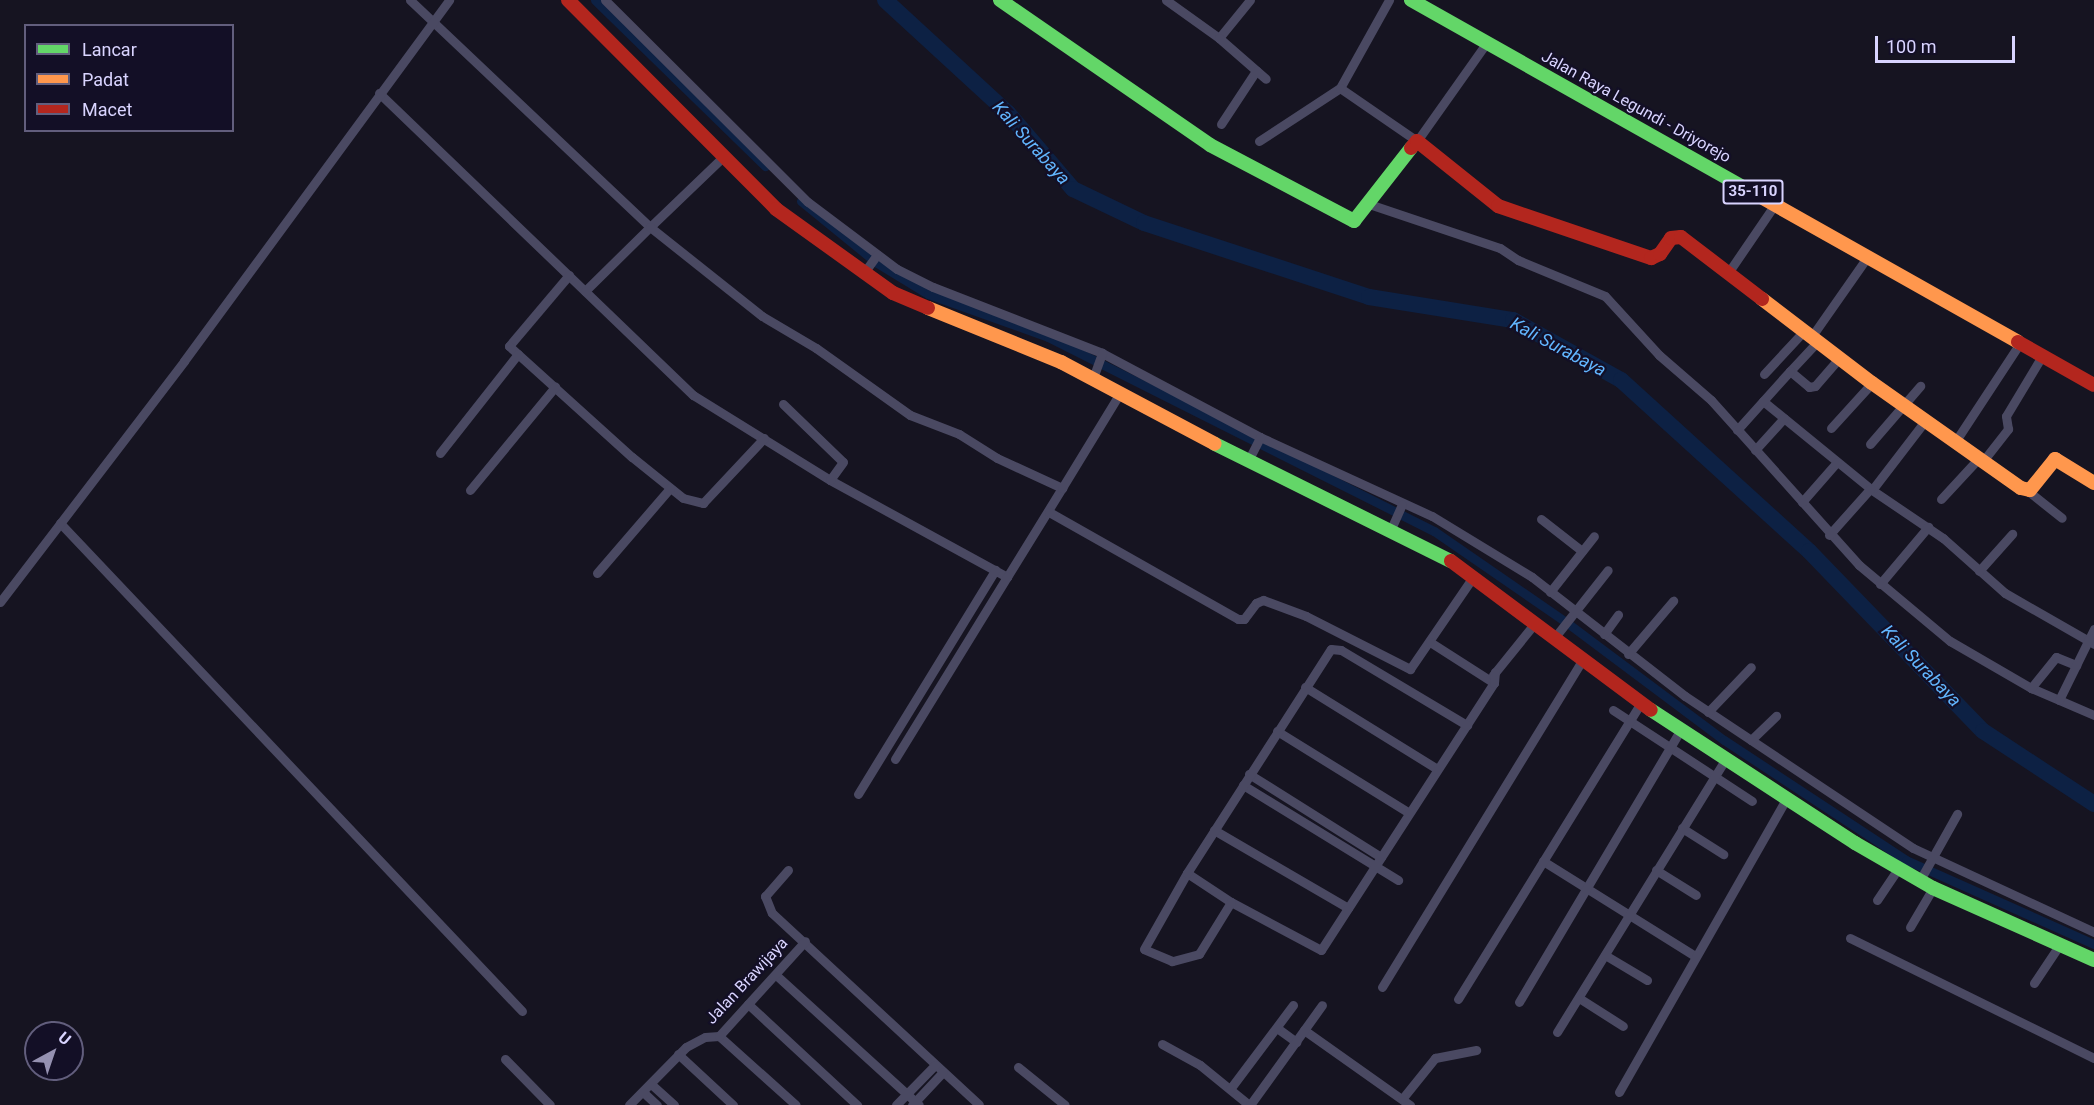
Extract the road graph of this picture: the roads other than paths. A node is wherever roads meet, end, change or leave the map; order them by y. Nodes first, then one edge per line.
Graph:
1 (411, 0) edge
2 (450, 0) edge
3 (568, 0) edge
4 (604, 0) edge
5 (1000, 0) edge
6 (1166, 0) edge
7 (1250, 0) edge
8 (1389, 0) edge
9 (1411, 0) edge
10 (431, 22) junction
11 (1219, 38) junction
12 (1487, 42) junction
13 (1256, 70) junction
14 (1266, 79) dead end
15 (1340, 88) junction
16 (379, 93) junction
17 (1221, 124) dead end
18 (1259, 141) dead end
19 (1417, 141) junction
20 (722, 158) junction
21 (1369, 204) junction
22 (1775, 204) junction
23 (650, 227) junction
24 (853, 240) junction
25 (876, 256) junction
26 (1868, 256) junction
27 (840, 257) junction
28 (865, 271) junction
29 (1728, 273) junction
30 (566, 278) junction
31 (585, 291) junction
32 (1811, 336) junction
33 (2020, 343) junction
34 (518, 354) junction
35 (1102, 355) junction
36 (2042, 356) junction
37 (1840, 357) junction
38 (1790, 371) junction
39 (1095, 374) junction
40 (1764, 374) dead end
41 (1872, 382) junction
42 (1920, 386) dead end
43 (2094, 386) edge
44 (555, 387) junction
45 (1120, 393) junction
46 (1763, 401) junction
47 (783, 404) dead end
48 (1905, 406) junction
49 (1784, 418) junction
50 (1925, 421) junction
51 (1831, 428) dead end
52 (1737, 430) junction
53 (1259, 438) junction
54 (762, 440) junction
55 (1955, 441) junction
56 (1870, 444) dead end
57 (1755, 450) junction
58 (440, 453) dead end
59 (1249, 458) junction
60 (1981, 460) junction
61 (1837, 462) junction
62 (831, 480) junction
63 (2094, 483) edge
64 (670, 488) junction
65 (1062, 488) junction
66 (470, 490) dead end
67 (1871, 490) junction
68 (2028, 491) junction
69 (1941, 499) dead end
70 (1802, 502) junction
71 (1401, 505) junction
72 (1049, 512) junction
73 (2062, 518) dead end
74 (1541, 519) dead end
75 (60, 523) junction
76 (1392, 525) junction
77 (1929, 527) junction
78 (2012, 534) dead end
79 (1594, 536) dead end
80 (1829, 536) junction
81 (1582, 551) junction
82 (995, 570) junction
83 (1608, 570) dead end
84 (1979, 571) junction
85 (597, 573) dead end
86 (1007, 577) junction
87 (1473, 577) junction
88 (1880, 584) junction
89 (1550, 592) junction
90 (1673, 601) dead end
91 (0, 602) edge
92 (1575, 613) junction
93 (1618, 615) dead end
94 (1535, 623) junction
95 (2094, 629) edge
96 (1604, 634) junction
97 (1559, 638) junction
98 (1430, 642) junction
99 (2091, 642) edge
100 (1628, 654) junction
101 (1583, 659) junction
102 (2076, 665) junction
103 (1751, 667) dead end
104 (1492, 678) junction
105 (1305, 687) junction
106 (2031, 688) junction
107 (2059, 700) junction
108 (1641, 703) junction
109 (1613, 710) dead end
110 (1708, 712) junction
111 (2094, 714) edge
112 (1776, 716) dead end
113 (1630, 721) junction
114 (1464, 725) junction
115 (1277, 731) junction
116 (1680, 731) junction
117 (1751, 740) junction
118 (1670, 747) junction
119 (895, 759) dead end
120 (1725, 760) junction
121 (1437, 769) junction
122 (1250, 774) junction
123 (1715, 776) junction
124 (1243, 784) junction
125 (858, 794) dead end
126 (1787, 798) junction
127 (1752, 801) dead end
128 (1409, 813) junction
129 (1957, 814) dead end
130 (1682, 828) junction
131 (1214, 830) junction
132 (1723, 854) dead end
133 (1381, 857) junction
134 (1932, 859) junction
135 (1544, 861) junction
136 (1376, 866) junction
137 (1898, 869) junction
138 (788, 870) dead end
139 (1656, 870) junction
140 (1187, 873) junction
141 (1921, 878) junction
142 (1398, 880) dead end
143 (1587, 888) junction
144 (1933, 888) junction
145 (1696, 895) dead end
146 (1877, 900) dead end
147 (1230, 902) junction
148 (1348, 908) junction
149 (1630, 913) junction
150 (1910, 927) dead end
151 (2094, 932) edge
152 (1850, 938) dead end
153 (805, 941) junction
154 (2060, 944) junction
155 (1605, 955) junction
156 (1695, 956) junction
157 (2094, 960) edge
158 (776, 975) junction
159 (1647, 980) dead end
160 (2034, 983) dead end
161 (1382, 987) dead end
162 (1458, 999) dead end
163 (1579, 999) junction
164 (1519, 1002) dead end
165 (748, 1004) junction
166 (1293, 1005) dead end
167 (1322, 1005) dead end
168 (522, 1011) dead end
169 (1623, 1026) dead end
170 (1277, 1028) junction
171 (1304, 1030) junction
172 (1557, 1032) dead end
173 (719, 1036) junction
174 (1296, 1042) junction
175 (1162, 1044) dead end
176 (1476, 1050) dead end
177 (678, 1054) junction
178 (2094, 1058) edge
179 (505, 1059) dead end
180 (935, 1065) junction
181 (1018, 1067) dead end
182 (943, 1072) junction
183 (651, 1084) junction
184 (1230, 1089) junction
185 (643, 1092) junction
186 (1619, 1092) dead end
187 (907, 1094) junction
188 (1406, 1102) edge
189 (915, 1104) edge
190 (1244, 1104) edge
191 (549, 1105) edge
192 (629, 1105) edge
193 (657, 1105) edge
194 (674, 1105) edge
195 (733, 1105) edge
196 (795, 1105) edge
197 (857, 1105) edge
198 (896, 1105) edge
199 (979, 1105) edge
200 (1065, 1105) edge

1 - 10 street
2 - 10 street
3 - 20 street
4 - 24 street
5 - 21 street
6 - 11 street
7 - 11 street
8 - 15 street
9 - 12 street, Jalan Raya Legundi - Driyorejo / 35-110
10 - 16 street
10 - 23 street
11 - 13 street
12 - 19 street
12 - 22 street, Jalan Raya Legundi - Driyorejo / 35-110
13 - 14 street
13 - 17 street
15 - 18 street
15 - 19 street
16 - 30 street
16 - 75 street
19 - 21 street
19 - 29 street
20 - 23 street
20 - 27 street
21 - 52 street
22 - 26 street, Jalan Raya Legundi - Driyorejo / 35-110
22 - 29 street
23 - 31 street
23 - 65 street
24 - 25 street
24 - 27 street
25 - 28 street
25 - 35 street
26 - 32 street
26 - 33 street, Jalan Raya Legundi - Driyorejo / 35-110
27 - 28 street
28 - 39 street
29 - 32 street
30 - 31 street
30 - 34 street
31 - 54 street
32 - 37 street
32 - 38 street
32 - 40 street
33 - 36 street, Jalan Raya Legundi - Driyorejo / 35-110
33 - 55 street
34 - 44 street
34 - 58 street
35 - 39 street
35 - 53 street
36 - 43 street, Jalan Raya Legundi - Driyorejo / 35-110
36 - 60 street
37 - 38 street
37 - 41 street
38 - 46 street
39 - 45 street
41 - 48 street
41 - 51 street
42 - 48 street
44 - 64 street
44 - 66 street
45 - 59 street
45 - 65 street
46 - 49 street
46 - 52 street
47 - 62 street
48 - 50 street
48 - 56 street
49 - 57 street
49 - 61 street
50 - 55 street
50 - 67 street
52 - 57 street
53 - 59 street
53 - 71 street
54 - 62 street
54 - 64 street
55 - 60 street
57 - 70 street
59 - 76 street
60 - 68 street
60 - 69 street
61 - 67 street
61 - 70 street
62 - 82 street
63 - 68 street
64 - 85 street
65 - 72 street
67 - 77 street
67 - 80 street
68 - 73 street
70 - 80 street
71 - 76 street
71 - 89 street
72 - 86 street
72 - 98 street
74 - 81 street
75 - 91 street
75 - 168 street
76 - 87 street
77 - 84 street
77 - 88 street
78 - 84 street
79 - 81 street
80 - 88 street
81 - 89 street
82 - 86 street
82 - 125 street
83 - 92 street
84 - 99 street
86 - 119 street
87 - 94 street
87 - 98 street
88 - 106 street
89 - 92 street
90 - 100 street
92 - 96 street
92 - 97 street
93 - 96 street
94 - 97 street
94 - 104 street
95 - 99 street
96 - 100 street
97 - 101 street
98 - 104 street
99 - 102 street
100 - 110 street
101 - 108 street
101 - 161 street
102 - 106 street
102 - 107 street
103 - 110 street
104 - 114 street
105 - 114 street
105 - 115 street
105 - 121 street
106 - 107 street
107 - 111 street
108 - 113 street
108 - 116 street
109 - 113 street
110 - 117 street
112 - 117 street
113 - 118 street
113 - 135 street
114 - 121 street
115 - 122 street
115 - 128 street
116 - 118 street
116 - 120 street
117 - 134 street
118 - 123 street
118 - 143 street
120 - 123 street
120 - 126 street
121 - 128 street
122 - 124 street
122 - 133 street
123 - 127 street
123 - 130 street
124 - 131 street
124 - 136 street
126 - 137 street
126 - 156 street
128 - 133 street
129 - 134 street
130 - 132 street
130 - 139 street
131 - 140 street
131 - 148 street
133 - 136 street
134 - 141 street
134 - 151 street
135 - 143 street
135 - 162 street
136 - 142 street
136 - 148 street
137 - 141 street
137 - 146 street
138 - 153 street
139 - 145 street
139 - 149 street
140 - 147 street
140 - 147 street
141 - 144 street
143 - 149 street
143 - 164 street
144 - 150 street
144 - 154 street
147 - 148 street
149 - 155 street
149 - 156 street
152 - 178 street
153 - 158 street, Jalan Brawijaya
153 - 180 street
154 - 157 street
154 - 160 street
155 - 159 street
155 - 163 street
156 - 186 street
158 - 165 street, Jalan Brawijaya
158 - 187 street
163 - 169 street
163 - 172 street
165 - 173 street, Jalan Brawijaya
165 - 197 street
166 - 170 street
167 - 171 street
170 - 174 street
170 - 184 street
171 - 174 street
171 - 188 street
173 - 177 street, Jalan Brawijaya
173 - 196 street
174 - 190 street
175 - 184 street
176 - 188 street
177 - 183 street, Jalan Brawijaya
177 - 195 street
179 - 191 street
180 - 182 street
180 - 187 street
181 - 200 street
182 - 189 street
182 - 199 street
183 - 185 street, Jalan Brawijaya
183 - 194 street
184 - 190 street
185 - 192 street, Jalan Brawijaya
185 - 193 street
187 - 189 street
187 - 198 street

